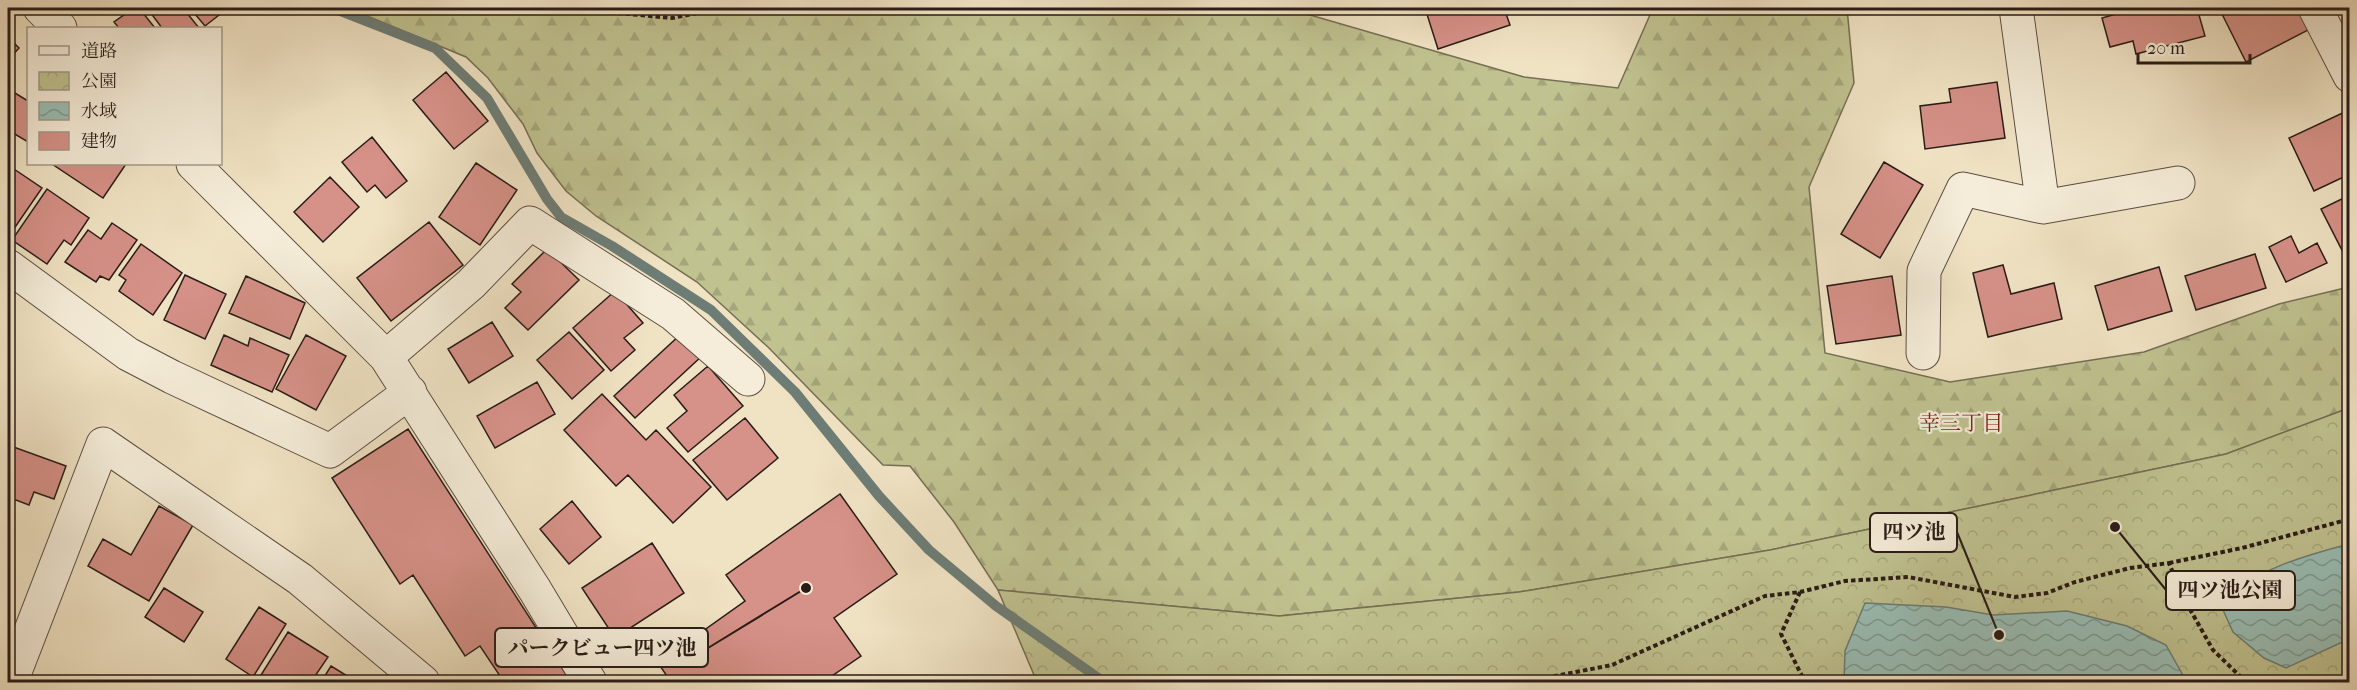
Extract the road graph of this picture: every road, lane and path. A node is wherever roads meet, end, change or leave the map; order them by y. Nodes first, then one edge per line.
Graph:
1 (40, 8) edge
2 (581, 8) edge
3 (723, 8) edge
4 (2016, 8) edge
5 (2315, 8) edge
6 (59, 27) edge
7 (2349, 76) edge
8 (195, 165) edge
9 (2178, 183) dead end
10 (2043, 207) junction
11 (8, 266) edge
12 (1923, 353) dead end
13 (386, 357) junction
14 (748, 379) dead end
15 (410, 392) junction
16 (2349, 519) edge
17 (2169, 563) junction
18 (1800, 592) junction
19 (12, 682) edge
20 (423, 682) edge
21 (590, 682) edge
22 (1524, 682) edge
23 (1805, 682) edge
24 (2246, 682) edge

1 - 6 street
2 - 3 path
4 - 10 street
5 - 7 street
8 - 13 street
9 - 10 street
10 - 12 street
11 - 15 street
13 - 14 street
13 - 15 street
15 - 21 street
16 - 17 path
17 - 18 path
17 - 24 path
18 - 22 path
18 - 23 path
19 - 20 street

